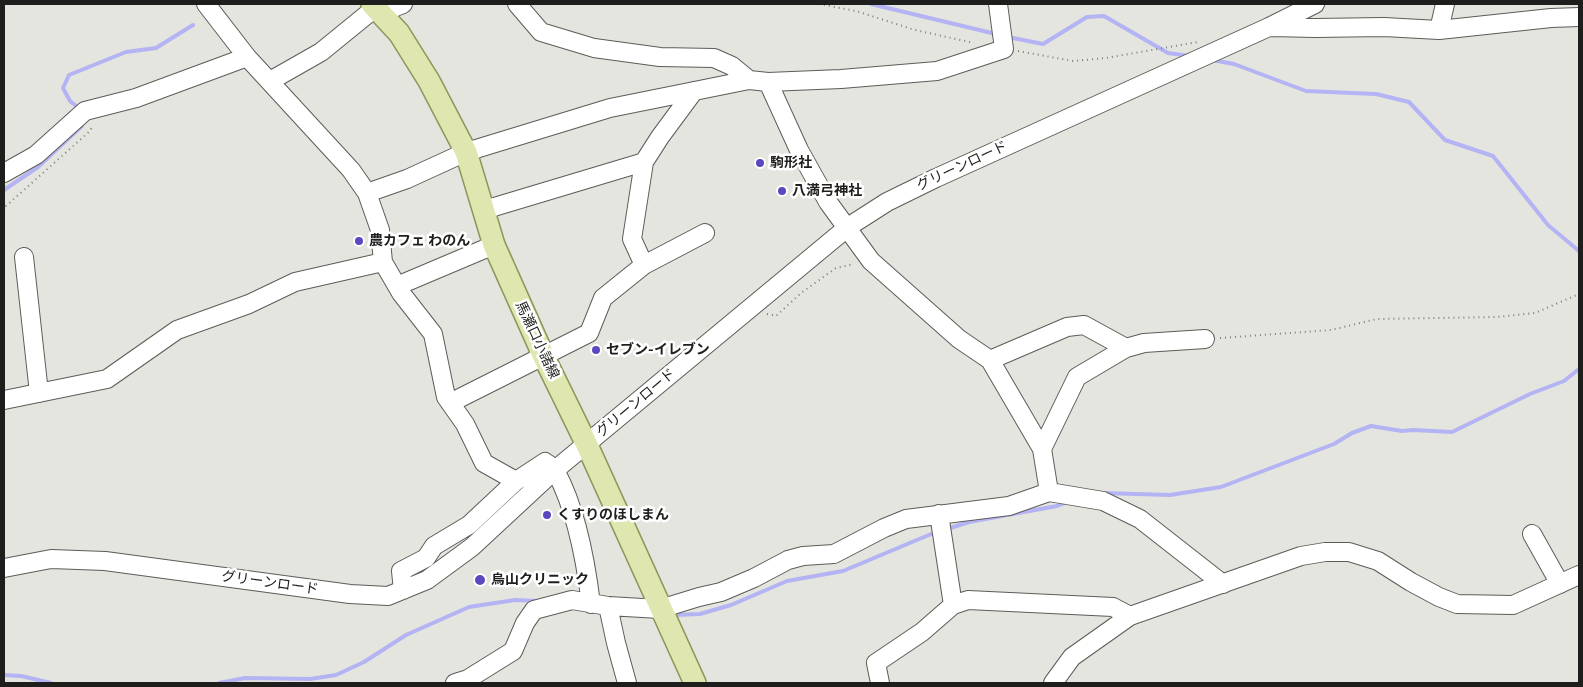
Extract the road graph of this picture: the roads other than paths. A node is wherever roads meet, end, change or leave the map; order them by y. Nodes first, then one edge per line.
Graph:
1 (206, 4) edge
2 (403, 4) edge
3 (517, 4) edge
4 (998, 4) edge
5 (1315, 4) edge
6 (1446, 4) edge
7 (376, 8) edge
8 (1547, 11) edge
9 (1579, 17) edge
10 (1269, 27) junction
11 (1439, 30) junction
12 (247, 57) junction
13 (749, 80) junction
14 (270, 81) junction
15 (768, 82) junction
16 (694, 91) junction
17 (466, 152) junction
18 (644, 162) junction
19 (4, 173) edge
20 (367, 193) junction
21 (484, 210) junction
22 (848, 226) junction
23 (705, 233) dead end
24 (494, 245) junction
25 (24, 257) dead end
26 (383, 262) junction
27 (644, 266) junction
28 (397, 286) junction
29 (1205, 339) road end
30 (1126, 348) junction
31 (544, 357) junction
32 (990, 360) junction
33 (39, 393) junction
34 (4, 400) edge
35 (450, 403) junction
36 (587, 445) junction
37 (1042, 448) junction
38 (556, 470) junction
39 (516, 481) junction
40 (1050, 492) junction
41 (939, 514) junction
42 (1532, 534) dead end
43 (4, 568) edge
44 (1579, 575) edge
45 (1223, 584) junction
46 (1560, 584) junction
47 (403, 590) junction
48 (599, 605) junction
49 (953, 605) junction
50 (660, 609) junction
51 (1130, 616) junction
52 (456, 683) edge
53 (627, 683) edge
54 (695, 683) edge
55 (880, 683) edge
56 (1053, 683) edge

1 - 12 street
2 - 7 street
3 - 13 street
4 - 15 street
5 - 10 street, グリーンロード
6 - 11 street
7 - 14 street
7 - 17 main road, 馬瀬口小諸線
8 - 9 street
8 - 11 street
10 - 11 street
10 - 22 street, グリーンロード
12 - 14 street
12 - 19 street
13 - 15 street
13 - 16 street
14 - 20 street
15 - 22 street
16 - 17 street
16 - 18 street
17 - 20 street
17 - 21 main road, 馬瀬口小諸線
18 - 21 street
18 - 27 street
20 - 26 street
21 - 24 main road, 馬瀬口小諸線
22 - 32 street
22 - 36 street, グリーンロード
23 - 27 street
24 - 28 street
24 - 31 main road, 馬瀬口小諸線
25 - 33 street
26 - 28 street
26 - 33 street
27 - 31 street
28 - 35 street
29 - 30 street
30 - 32 street
30 - 37 street
31 - 35 street
31 - 36 main road, 馬瀬口小諸線
32 - 37 street
33 - 34 street
35 - 39 street
36 - 38 street, グリーンロード
36 - 50 main road, 馬瀬口小諸線
37 - 40 street
38 - 39 street
38 - 47 street, グリーンロード
38 - 48 street
39 - 47 street
40 - 41 street
40 - 45 street
41 - 49 street
41 - 50 street
42 - 46 street
43 - 47 street, グリーンロード
44 - 46 street
45 - 46 street
45 - 51 street
48 - 50 street
48 - 52 street
48 - 53 street
49 - 51 street
49 - 55 street
50 - 54 main road, 馬瀬口小諸線
51 - 56 street

